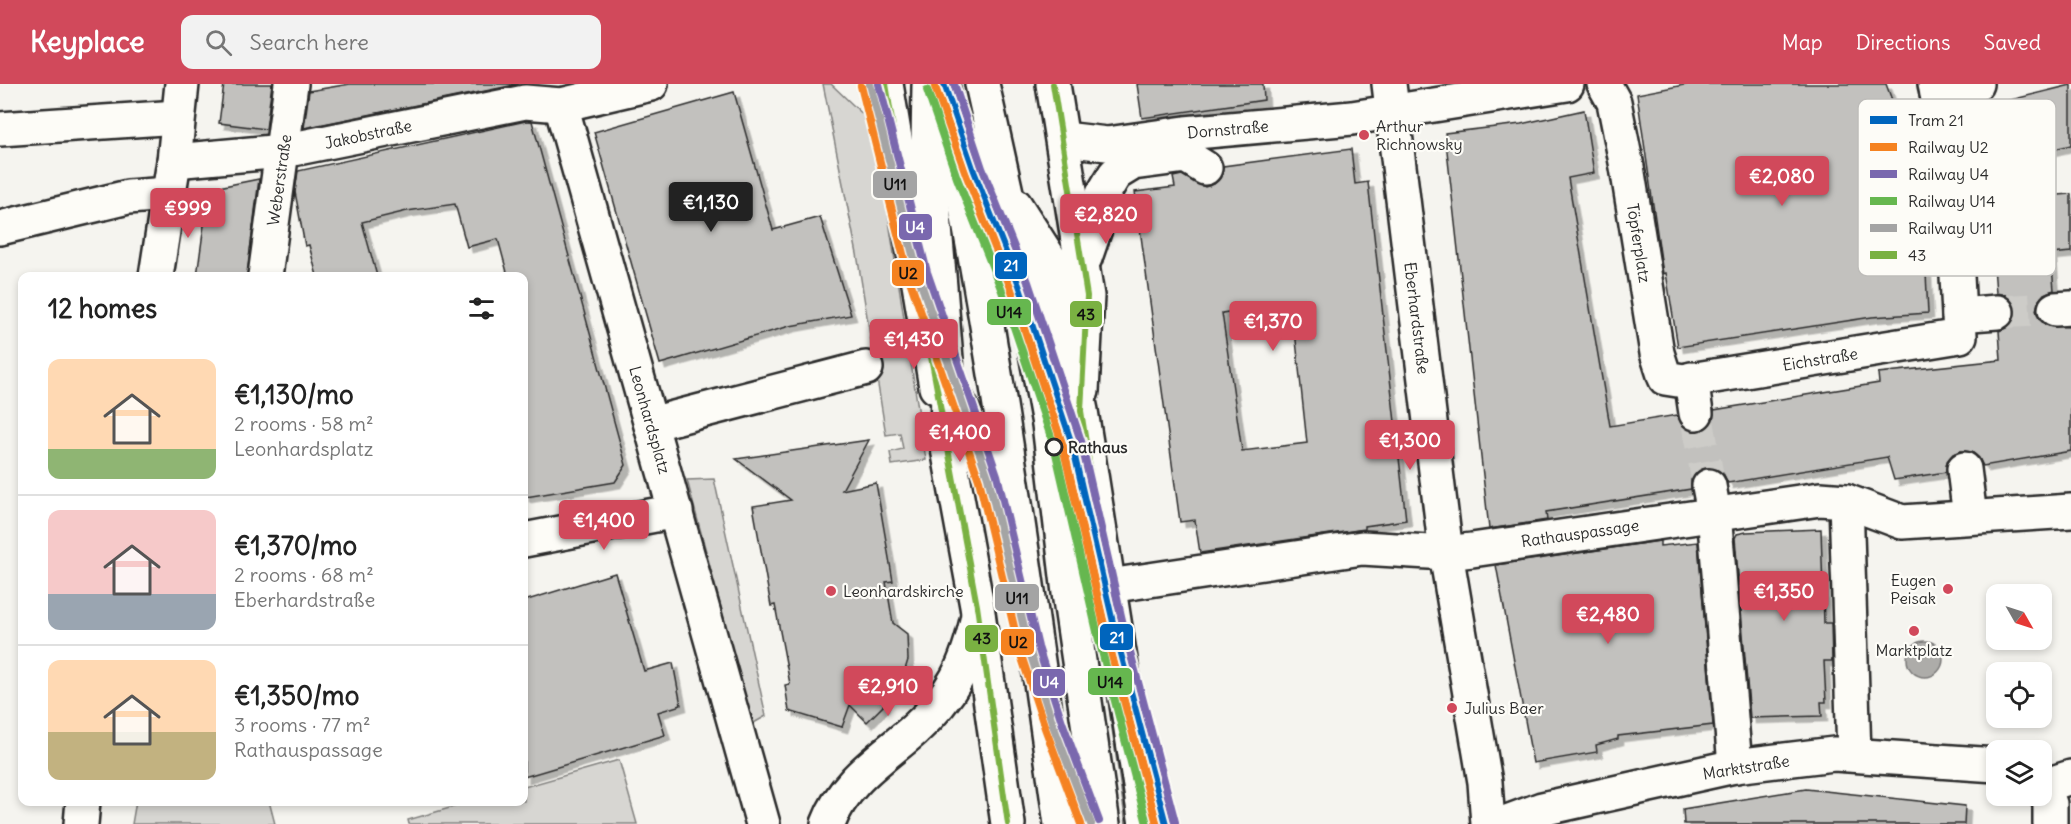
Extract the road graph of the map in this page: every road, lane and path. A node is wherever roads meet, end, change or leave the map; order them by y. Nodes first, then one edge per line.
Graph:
1 (182, 84) edge
2 (291, 84) edge
3 (651, 84) edge
4 (929, 84) edge
5 (942, 84) edge
6 (982, 84) edge
7 (1053, 84) edge
8 (1567, 84) edge
9 (1604, 84) edge
10 (1976, 84) edge
11 (881, 86) edge
12 (1936, 89) edge
13 (550, 95) edge
14 (1390, 98) edge
15 (178, 117) junction
16 (0, 129) edge
17 (1185, 133) junction
18 (1064, 139) junction
19 (283, 151) junction
20 (174, 160) junction
21 (1005, 190) junction
22 (168, 194) junction
23 (0, 228) edge
24 (1083, 262) junction
25 (157, 272) edge
26 (266, 272) edge
27 (1957, 276) edge
28 (1998, 312) tunnel mouth
29 (1959, 315) junction
30 (927, 335) junction
31 (866, 368) dead end
32 (1691, 379) junction
33 (948, 383) junction
34 (1081, 411) junction
35 (1696, 413) tunnel mouth
36 (651, 424) junction
37 (947, 443) junction
38 (1965, 469) dead end
39 (1711, 500) junction
40 (1833, 500) junction
41 (676, 511) junction
42 (2071, 511) edge
43 (1970, 517) junction
44 (1017, 519) junction
45 (528, 539) edge
46 (1446, 552) junction
47 (1109, 586) junction
48 (978, 614) junction
49 (1854, 755) junction
50 (1986, 764) edge
51 (1735, 766) junction
52 (1141, 791) junction
53 (83, 806) edge
54 (2050, 806) edge
55 (81, 824) edge
56 (763, 824) edge
57 (828, 824) edge
58 (1008, 824) edge
59 (1061, 824) edge
60 (1103, 824) edge
61 (1146, 824) edge
62 (1156, 824) edge
63 (1488, 824) edge
64 (1502, 824) edge
65 (2050, 824) edge

1 - 15 street
2 - 19 street, Weberstraße
3 - 13 street
4 - 33 street
5 - 44 street
6 - 21 street
7 - 18 street
8 - 14 street, Dornstraße
9 - 32 street, Töpferplatz
10 - 12 street
11 - 30 street
13 - 19 street, Jakobstraße
13 - 36 street, Leonhardsplatz
14 - 17 street, Dornstraße
14 - 46 street, Eberhardstraße
15 - 16 street
15 - 20 street
17 - 18 street, Dornstraße
17 - 24 street
18 - 24 street
19 - 20 street, Jakobstraße
19 - 26 street, Weberstraße
20 - 22 street
21 - 34 street
21 - 60 street
22 - 23 street
22 - 25 street
24 - 34 street
27 - 29 street, Eichstraße
28 - 29 street
29 - 32 street, Eichstraße
30 - 33 street
30 - 37 street
31 - 36 street
32 - 35 street
33 - 37 street
33 - 44 street
34 - 47 street
36 - 41 street, Leonhardsplatz
37 - 48 street
38 - 43 street
39 - 40 street, Rathauspassage
39 - 46 street, Rathauspassage
39 - 51 street
40 - 43 street
40 - 49 street
41 - 45 street
41 - 56 street, Leonhardsplatz
42 - 43 street
44 - 59 street
46 - 47 street
46 - 63 street, Eberhardstraße
47 - 52 street
48 - 57 street
48 - 58 street
49 - 50 street, Marktstraße
49 - 51 street, Marktstraße
51 - 64 street, Marktstraße
52 - 61 street
52 - 62 street
53 - 55 street
54 - 65 street

